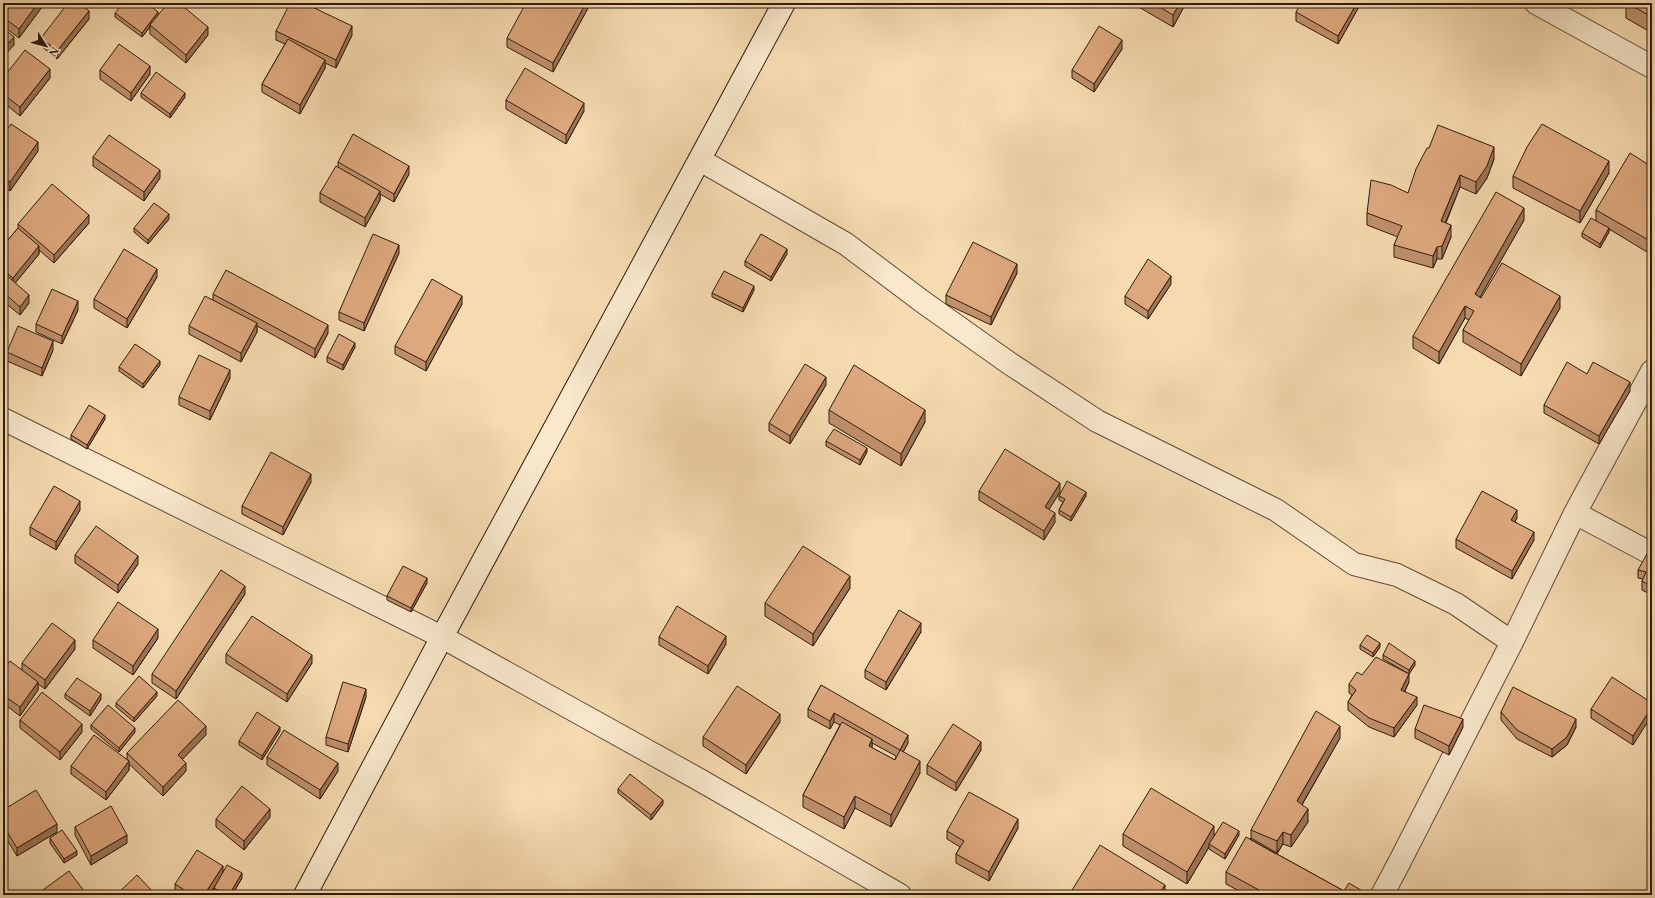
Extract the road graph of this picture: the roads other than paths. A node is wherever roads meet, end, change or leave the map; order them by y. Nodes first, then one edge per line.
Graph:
1 (784, 3) edge
2 (1536, 3) edge
3 (1652, 67) edge
4 (700, 160) junction
5 (1652, 371) edge
6 (3, 419) edge
7 (1575, 513) junction
8 (1652, 554) edge
9 (442, 637) junction
10 (1512, 642) junction
11 (306, 895) edge
12 (900, 895) edge
13 (1382, 895) edge

1 - 4 street
2 - 3 street
4 - 9 street
4 - 10 street
5 - 7 street
6 - 9 street
7 - 8 street
7 - 10 street
9 - 11 street
9 - 12 street
10 - 13 street

